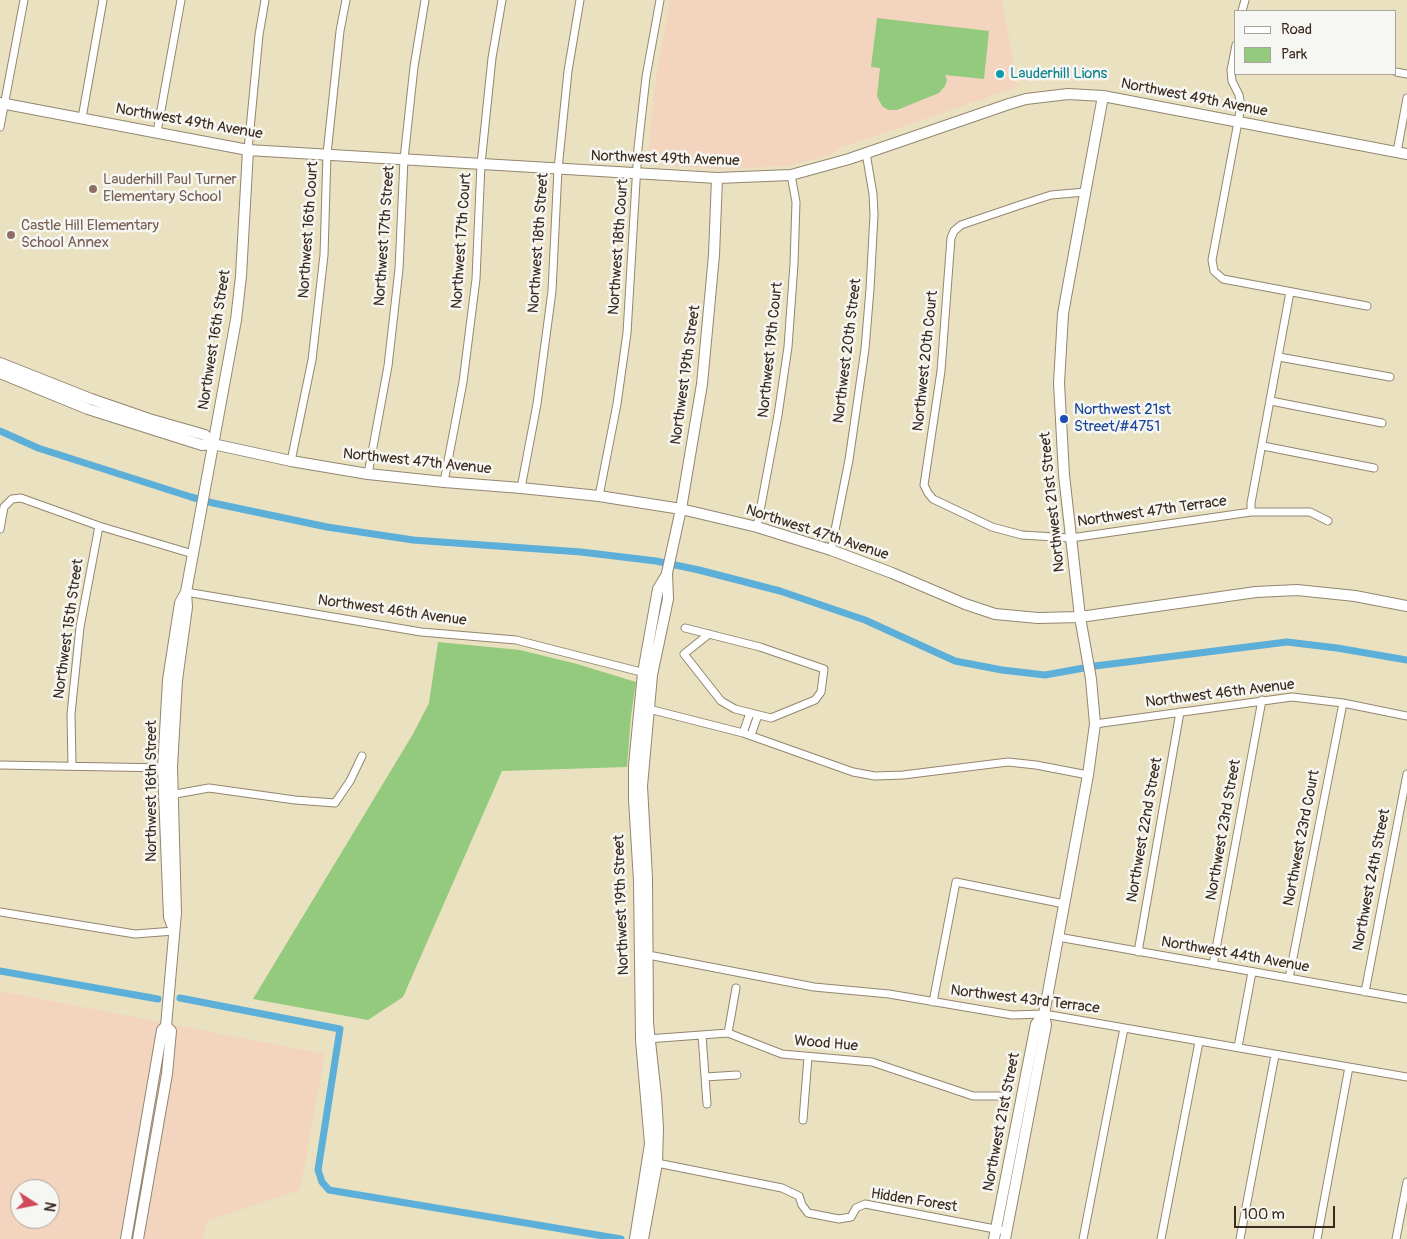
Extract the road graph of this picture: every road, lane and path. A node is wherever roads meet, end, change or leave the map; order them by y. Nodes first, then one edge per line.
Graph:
1 (24, 0) edge
2 (103, 0) edge
3 (181, 0) edge
4 (264, 0) edge
5 (346, 0) edge
6 (424, 0) edge
7 (502, 0) edge
8 (580, 0) edge
9 (660, 0) edge
10 (1234, 55) edge
11 (1104, 96) junction
12 (1407, 98) edge
13 (2, 103) edge
14 (82, 118) junction
15 (1237, 122) junction
16 (0, 127) edge
17 (157, 132) junction
18 (248, 150) junction
19 (866, 153) junction
20 (1402, 153) edge
21 (327, 154) junction
22 (404, 159) junction
23 (481, 164) junction
24 (558, 169) junction
25 (637, 173) junction
26 (791, 175) junction
27 (717, 178) junction
28 (1085, 192) junction
29 (1290, 292) junction
30 (1368, 306) dead end
31 (1278, 357) junction
32 (1, 368) edge
33 (1390, 378) dead end
34 (1270, 401) junction
35 (1382, 422) dead end
36 (213, 444) junction
37 (1263, 446) junction
38 (291, 461) junction
39 (1374, 468) dead end
40 (368, 474) junction
41 (444, 482) junction
42 (521, 488) junction
43 (928, 493) joint
44 (599, 496) junction
45 (681, 509) junction
46 (1251, 512) junction
47 (1328, 521) dead end
48 (99, 526) junction
49 (758, 527) junction
50 (0, 529) edge
51 (1071, 538) junction
52 (831, 550) junction
53 (193, 554) junction
54 (186, 592) junction
55 (1407, 606) edge
56 (1080, 617) junction
57 (685, 628) dead end
58 (709, 634) junction
59 (648, 674) junction
60 (1262, 700) junction
61 (1343, 703) junction
62 (644, 708) junction
63 (1180, 712) junction
64 (754, 714) junction
65 (1407, 716) edge
66 (1095, 724) junction
67 (743, 733) junction
68 (751, 735) junction
69 (362, 756) dead end
70 (0, 765) edge
71 (72, 766) junction
72 (167, 768) junction
73 (1407, 774) edge
74 (1088, 775) junction
75 (168, 795) junction
76 (1064, 904) junction
77 (0, 912) edge
78 (174, 931) junction
79 (1058, 937) junction
80 (1138, 952) junction
81 (643, 954) junction
82 (1213, 965) junction
83 (1252, 972) junction
84 (1289, 978) junction
85 (736, 988) dead end
86 (1365, 992) junction
87 (1407, 999) edge
88 (933, 1002) junction
89 (1044, 1014) junction
90 (166, 1026) junction
91 (1124, 1028) junction
92 (728, 1033) junction
93 (702, 1035) junction
94 (645, 1040) junction
95 (1199, 1042) junction
96 (1238, 1047) junction
97 (1275, 1055) junction
98 (808, 1057) junction
99 (1349, 1067) junction
100 (737, 1075) dead end
101 (705, 1077) junction
102 (1407, 1078) edge
103 (1006, 1096) dead end
104 (707, 1104) dead end
105 (803, 1120) dead end
106 (656, 1163) junction
107 (1407, 1182) edge
108 (130, 1218) junction
109 (141, 1220) junction
110 (641, 1227) junction
111 (1000, 1235) edge
112 (126, 1239) edge
113 (138, 1239) edge
114 (635, 1239) edge
115 (643, 1239) edge
116 (1083, 1239) edge
117 (1161, 1239) edge
118 (1240, 1239) edge
119 (1317, 1239) edge
120 (1396, 1239) edge

1 - 13 street
2 - 14 street
3 - 17 street
4 - 18 street, Northwest 16th Street
5 - 21 street, Northwest 16th Court
6 - 22 street, Northwest 17th Street
7 - 23 street, Northwest 17th Court
8 - 24 street, Northwest 18th Street
9 - 25 street, Northwest 18th Court
10 - 15 street
11 - 15 street, Northwest 49th Avenue
11 - 19 street, Northwest 49th Avenue
11 - 28 street, Northwest 21st Street
12 - 20 street
13 - 14 street, Northwest 49th Avenue
13 - 16 street
14 - 17 street, Northwest 49th Avenue
15 - 20 street, Northwest 49th Avenue
15 - 29 street
17 - 18 street, Northwest 49th Avenue
18 - 21 street, Northwest 49th Avenue
18 - 36 street, Northwest 16th Street
19 - 26 street, Northwest 49th Avenue
19 - 52 street, Northwest 20th Street
21 - 22 street, Northwest 49th Avenue
21 - 38 street, Northwest 16th Court
22 - 23 street, Northwest 49th Avenue
22 - 40 street, Northwest 17th Street
23 - 24 street, Northwest 49th Avenue
23 - 41 street, Northwest 17th Court
24 - 25 street, Northwest 49th Avenue
24 - 42 street, Northwest 18th Street
25 - 27 street, Northwest 49th Avenue
25 - 44 street, Northwest 18th Court
26 - 27 street, Northwest 49th Avenue
26 - 49 street, Northwest 19th Court
27 - 45 street, Northwest 19th Street
28 - 43 street, Northwest 20th Court
28 - 51 street, Northwest 21st Street
29 - 30 street
29 - 31 street
31 - 33 street
31 - 34 street
32 - 36 street, Northwest 47th Avenue
34 - 35 street
34 - 37 street
36 - 38 street, Northwest 47th Avenue
36 - 53 street, Northwest 16th Street
37 - 39 street
37 - 46 street
38 - 40 street, Northwest 47th Avenue
40 - 41 street, Northwest 47th Avenue
41 - 42 street, Northwest 47th Avenue
42 - 44 street, Northwest 47th Avenue
43 - 51 street, Northwest 47th Terrace
44 - 45 street, Northwest 47th Avenue
45 - 49 street, Northwest 47th Avenue
45 - 59 street, Northwest 19th Street
46 - 47 street, Northwest 47th Terrace
46 - 51 street, Northwest 47th Terrace
48 - 50 street
48 - 53 street
48 - 71 street, Northwest 15th Street
49 - 52 street, Northwest 47th Avenue
51 - 56 street, Northwest 21st Street
52 - 56 street, Northwest 47th Avenue
53 - 54 street, Northwest 16th Street
54 - 59 street, Northwest 46th Avenue
54 - 72 street, Northwest 16th Street
55 - 56 street, Northwest 47th Avenue
56 - 66 street, Northwest 21st Street
57 - 58 street
58 - 64 street
58 - 64 street
59 - 62 street, Northwest 19th Street
60 - 61 street, Northwest 46th Avenue
60 - 63 street, Northwest 46th Avenue
60 - 82 street, Northwest 23rd Street
61 - 65 street, Northwest 46th Avenue
61 - 84 street, Northwest 23rd Court
62 - 67 street
62 - 81 street, Northwest 19th Street
63 - 66 street, Northwest 46th Avenue
63 - 80 street, Northwest 22nd Street
64 - 67 street
64 - 68 street
66 - 74 street, Northwest 21st Street
67 - 68 street
68 - 74 street
69 - 75 street
70 - 71 street
71 - 72 street
72 - 75 street, Northwest 16th Street
73 - 86 street, Northwest 24th Street
74 - 76 street, Northwest 21st Street
75 - 78 street, Northwest 16th Street
76 - 79 street, Northwest 21st Street
76 - 88 street
77 - 78 street
78 - 90 street, Northwest 16th Street
79 - 80 street, Northwest 44th Avenue
79 - 89 street, Northwest 21st Street
80 - 82 street, Northwest 44th Avenue
81 - 88 street, Northwest 43rd Terrace
81 - 94 street, Northwest 19th Street
82 - 83 street, Northwest 44th Avenue
83 - 84 street, Northwest 44th Avenue
83 - 96 street
84 - 86 street, Northwest 44th Avenue
85 - 92 street
86 - 87 street, Northwest 44th Avenue
88 - 89 street, Northwest 43rd Terrace
89 - 91 street, Northwest 43rd Terrace
89 - 111 street, Northwest 21st Street
90 - 108 street, Northwest 16th Street
90 - 109 street, Northwest 16th Street
91 - 95 street, Northwest 43rd Terrace
91 - 116 street
92 - 93 street, Wood Hue
92 - 98 street, Wood Hue
93 - 94 street, Wood Hue
93 - 101 street
94 - 106 street, Northwest 19th Street
94 - 110 street, Northwest 19th Street
95 - 96 street, Northwest 43rd Terrace
95 - 117 street
96 - 97 street, Northwest 43rd Terrace
97 - 99 street, Northwest 43rd Terrace
97 - 118 street
98 - 103 street, Wood Hue
98 - 105 street
99 - 102 street, Northwest 43rd Terrace
99 - 119 street
100 - 101 street
101 - 104 street
106 - 110 street, Northwest 19th Street
106 - 111 street, Hidden Forest
107 - 120 street
108 - 109 street
108 - 112 street, Northwest 16th Street
109 - 113 street, Northwest 16th Street
110 - 114 street, Northwest 19th Street
110 - 115 street, Northwest 19th Street

